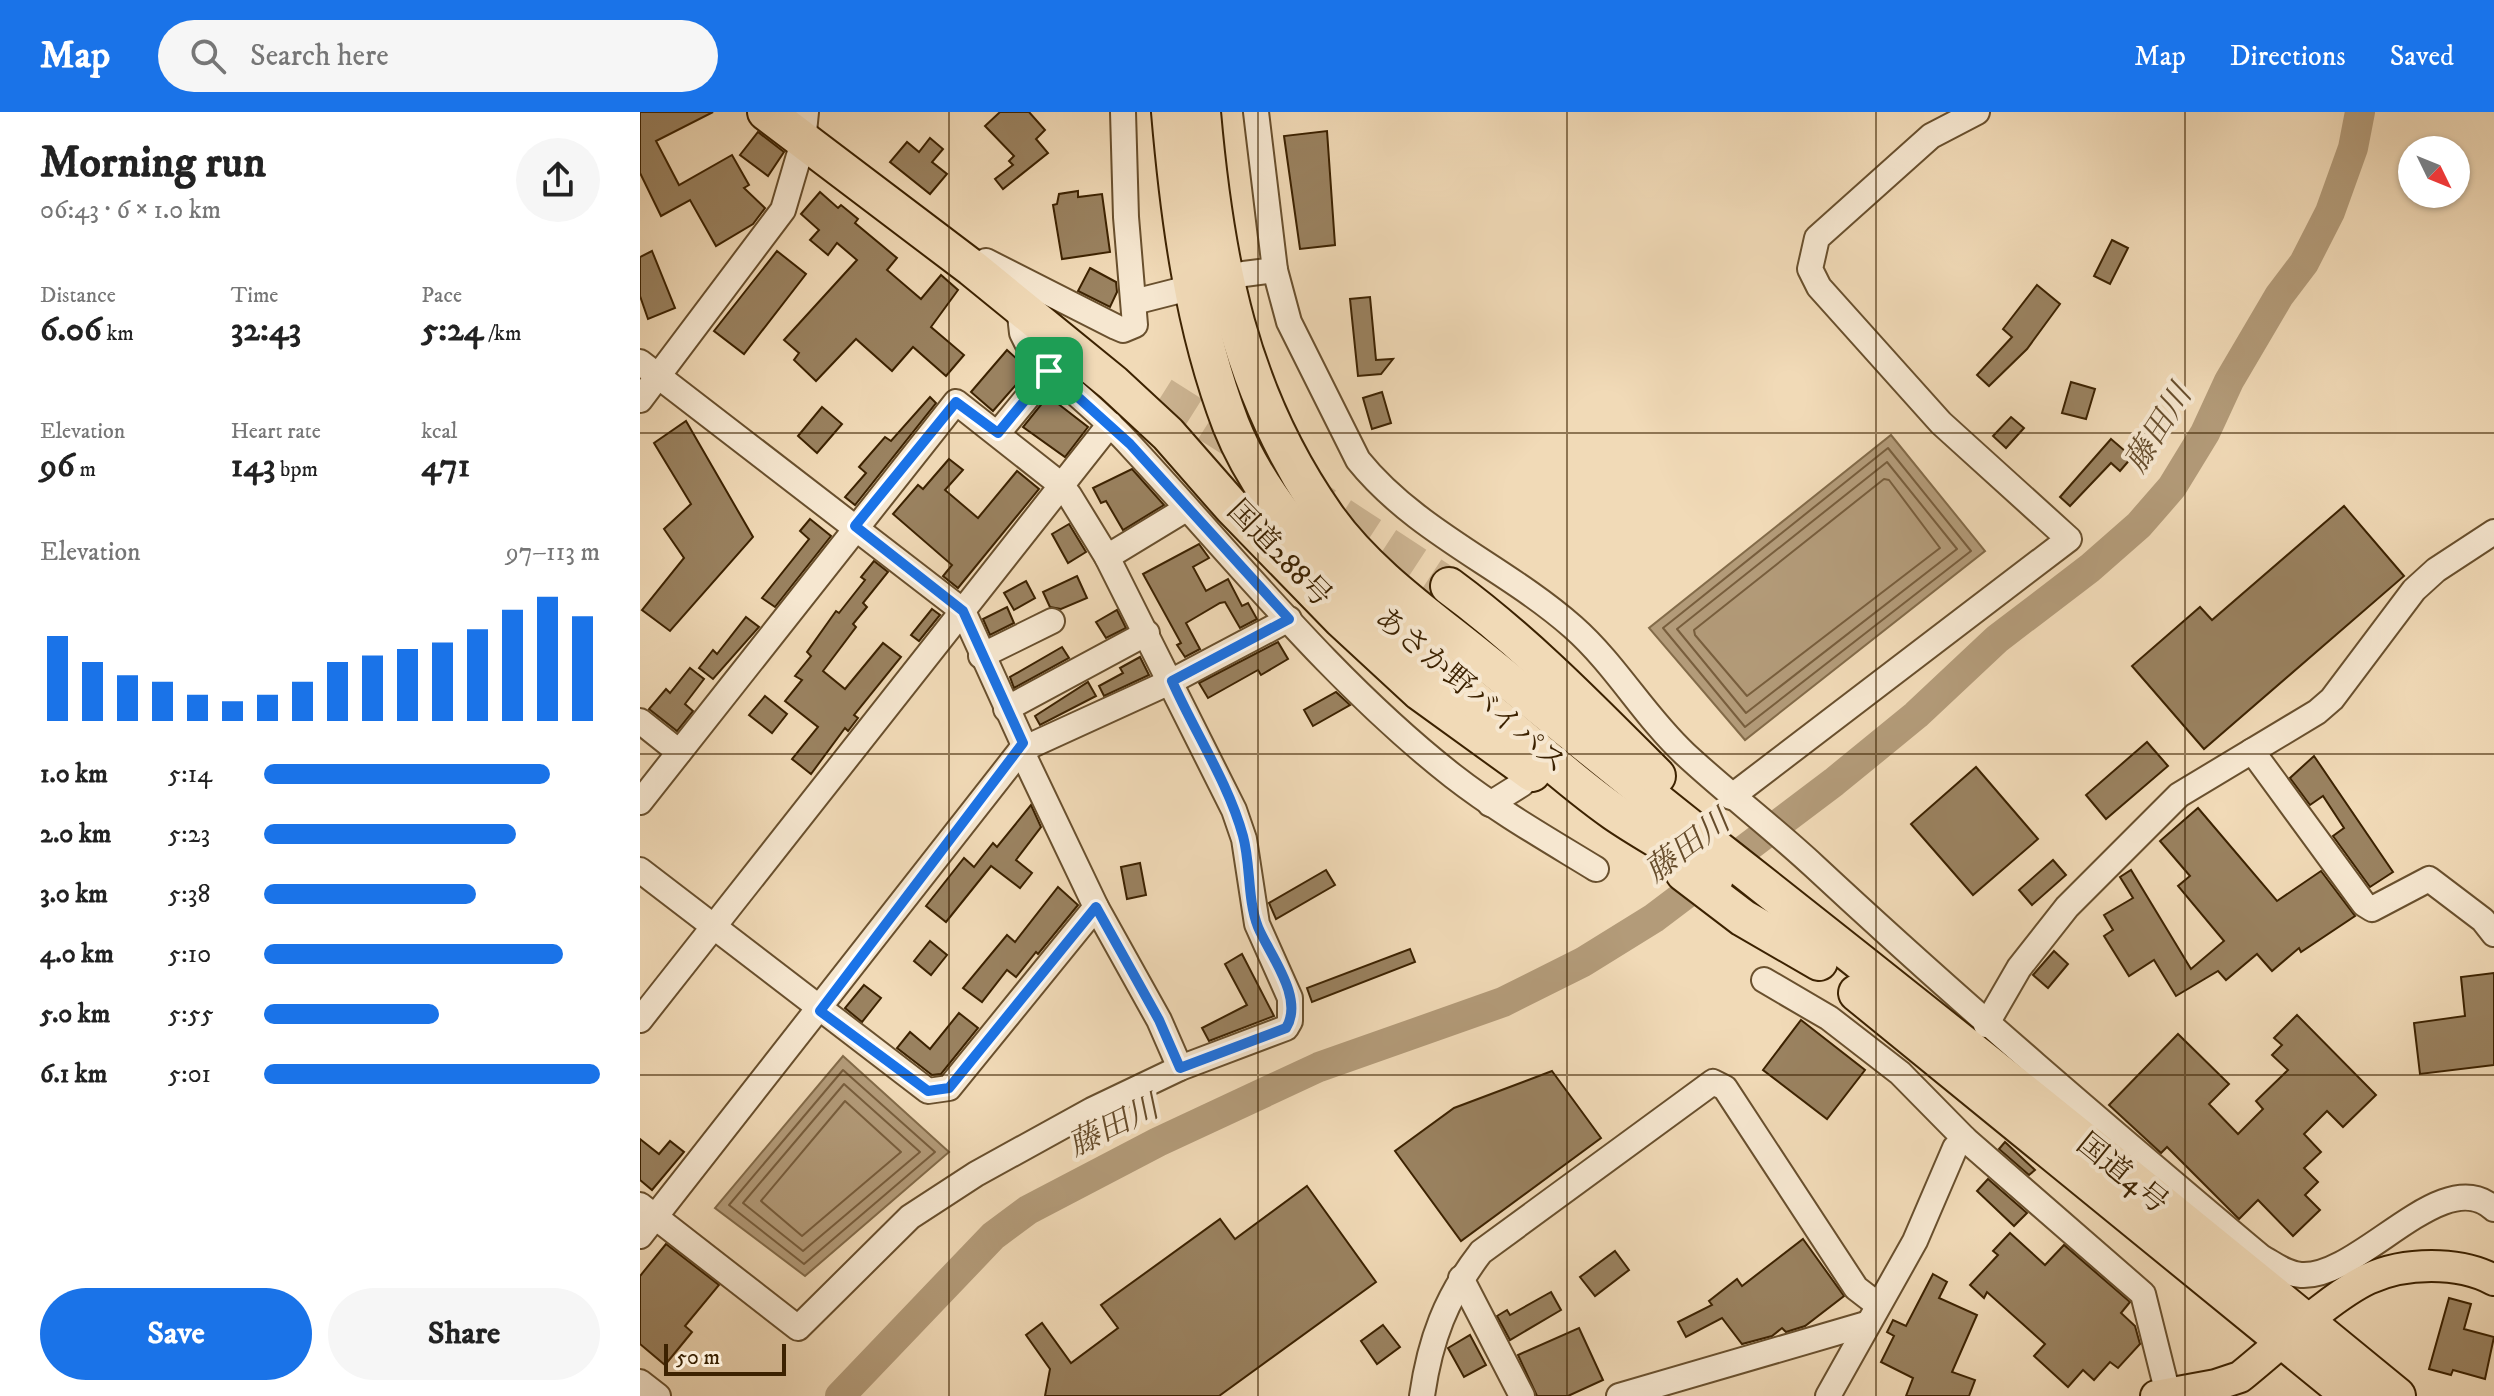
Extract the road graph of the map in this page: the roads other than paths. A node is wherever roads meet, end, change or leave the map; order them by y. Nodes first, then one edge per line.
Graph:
1 (766, 112) edge
2 (1123, 112) edge
3 (1170, 112) edge
4 (1202, 112) edge
5 (1256, 112) edge
6 (1977, 112) edge
7 (800, 123) edge
8 (986, 261) junction
9 (1275, 270) junction
10 (1244, 274) dead end
11 (1189, 288) dead end
12 (1134, 302) junction
13 (1019, 306) junction
14 (649, 370) edge
15 (1049, 371) junction
16 (1162, 395) tunnel mouth
17 (640, 400) edge
18 (1110, 424) junction
19 (998, 433) junction
20 (1060, 484) junction
21 (1186, 509) junction
22 (855, 526) junction
23 (2494, 532) edge
24 (1107, 557) junction
25 (1449, 586) tunnel mouth
26 (963, 611) junction
27 (1289, 619) junction
28 (1052, 621) dead end
29 (1147, 633) junction
30 (981, 656) junction
31 (1612, 668) junction
32 (1172, 681) junction
33 (1588, 693) dead end
34 (1006, 709) junction
35 (640, 721) edge
36 (1021, 750) junction
37 (2252, 751) junction
38 (679, 752) junction
39 (1522, 784) dead end
40 (640, 802) edge
41 (1490, 804) junction
42 (1707, 830) junction
43 (1596, 869) dead end
44 (640, 870) edge
45 (1773, 894) junction
46 (1096, 907) junction
47 (713, 929) junction
48 (2494, 934) edge
49 (1833, 957) junction
50 (1764, 980) dead end
51 (820, 1011) junction
52 (640, 1020) edge
53 (1986, 1025) junction
54 (1180, 1068) junction
55 (1965, 1139) junction
56 (2494, 1209) edge
57 (645, 1220) edge
58 (1461, 1278) junction
59 (2494, 1280) edge
60 (1872, 1314) junction
61 (2296, 1332) junction
62 (640, 1382) edge
63 (2180, 1394) edge
64 (658, 1396) edge
65 (1422, 1396) edge
66 (1522, 1396) edge
67 (1619, 1396) edge
68 (1828, 1396) edge
69 (2351, 1396) edge
70 (2397, 1396) edge

1 - 7 highway, 国道288号
2 - 12 street
3 - 42 highway, あさか野バイパス
4 - 42 highway, あさか野バイパス
5 - 9 street
6 - 42 street
7 - 8 highway, 国道288号
7 - 13 highway, 国道288号
7 - 14 street
8 - 12 street
8 - 16 highway, 国道288号
9 - 10 street
9 - 31 street
11 - 12 street
13 - 15 street
13 - 42 highway, 国道288号
14 - 17 street
14 - 22 street
15 - 18 street
15 - 19 street
18 - 20 street
18 - 21 street
19 - 20 street
19 - 22 street
20 - 24 street
20 - 26 street
21 - 24 street
21 - 27 street
22 - 26 street
22 - 38 street
23 - 37 street
24 - 29 street
25 - 42 highway, 国道288号
26 - 30 street
26 - 47 street
27 - 32 street
27 - 41 street
28 - 30 street
29 - 32 street
29 - 34 street
30 - 34 street
31 - 33 street
31 - 42 street
32 - 36 street
32 - 54 street
34 - 36 street
35 - 38 street
36 - 46 street
36 - 51 street
37 - 48 street
37 - 53 street
38 - 40 street
39 - 41 street
41 - 43 street
42 - 45 highway, 国道288号
42 - 45 highway, 国道288号
44 - 47 street
45 - 49 highway, 国道288号
45 - 49 highway, 国道288号
45 - 53 street
46 - 51 street
46 - 54 street
47 - 51 street
47 - 52 street
49 - 61 highway, 国道4号
50 - 55 street
51 - 57 street
53 - 56 street
54 - 57 street
55 - 60 street
55 - 63 street
58 - 60 street
58 - 65 street
58 - 66 street
59 - 61 main road
60 - 67 street
60 - 68 street
61 - 63 main road
61 - 69 highway, 国道4号
61 - 70 highway, 国道4号
62 - 64 street

